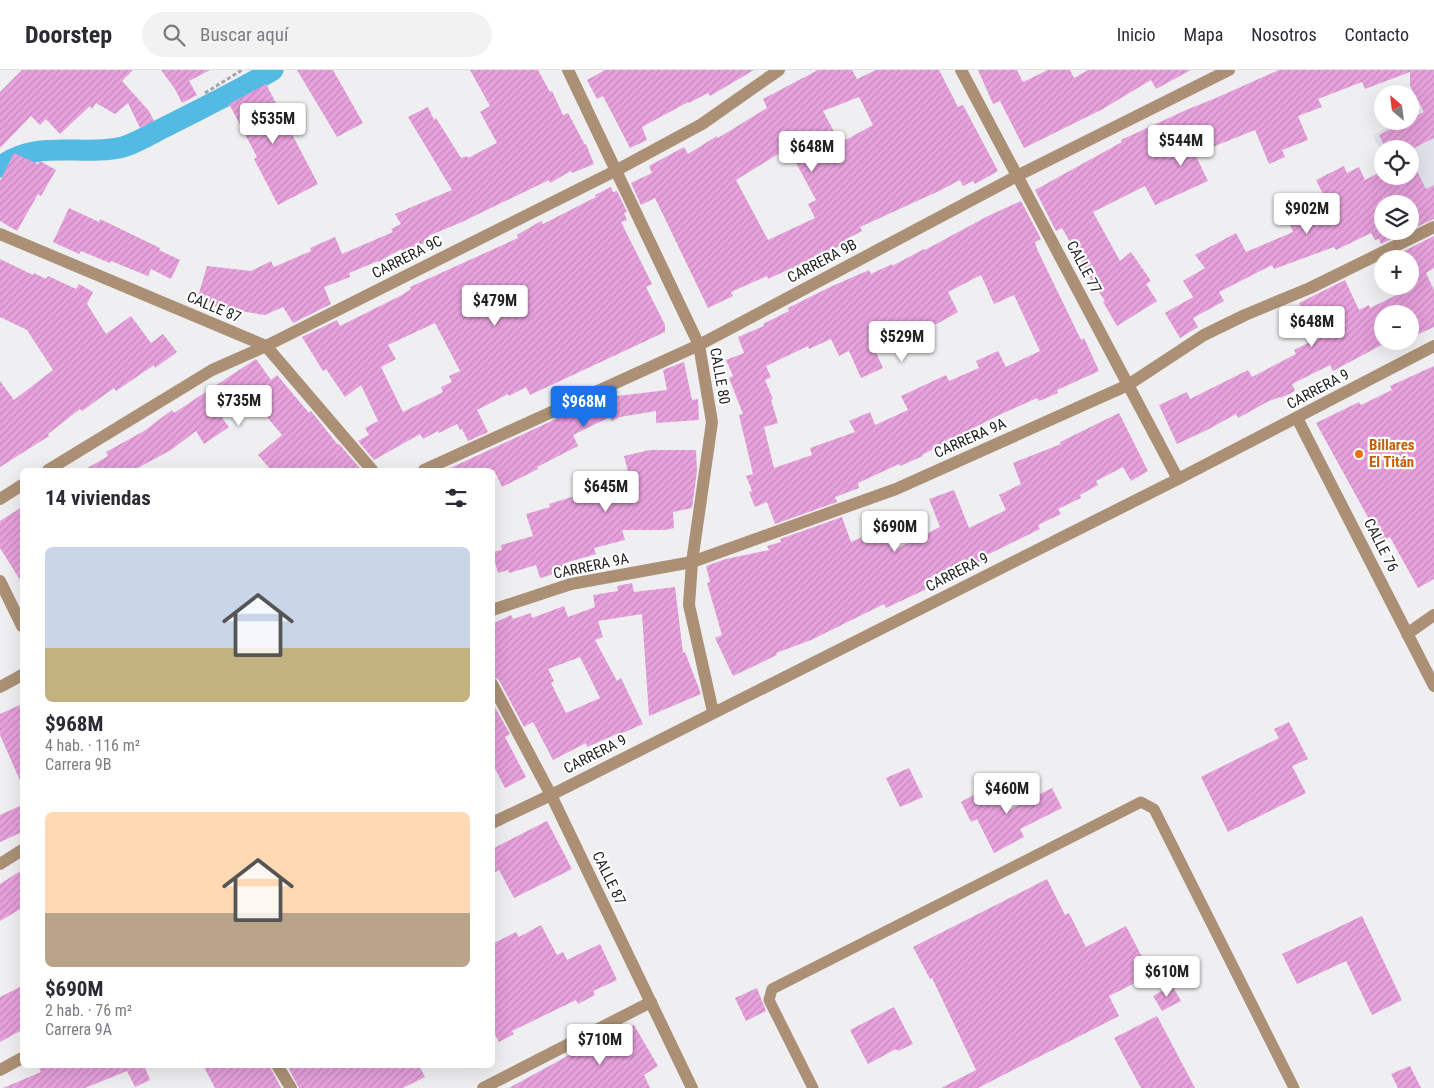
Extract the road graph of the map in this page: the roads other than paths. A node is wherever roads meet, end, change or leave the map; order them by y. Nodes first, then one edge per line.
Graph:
1 (568, 70) edge
2 (779, 70) edge
3 (961, 70) edge
4 (1229, 70) edge
5 (617, 170) junction
6 (1016, 176) junction
7 (1434, 227) edge
8 (0, 234) edge
9 (699, 345) junction
10 (266, 346) junction
11 (1434, 346) edge
12 (1128, 385) junction
13 (1297, 418) junction
14 (51, 468) edge
15 (370, 468) edge
16 (428, 468) edge
17 (1178, 479) junction
18 (20, 486) edge
19 (0, 499) edge
20 (692, 562) junction
21 (0, 581) edge
22 (495, 609) edge
23 (1434, 615) edge
24 (20, 622) edge
25 (1407, 634) junction
26 (20, 677) edge
27 (1434, 686) edge
28 (0, 687) edge
29 (495, 690) edge
30 (713, 712) junction
31 (551, 794) junction
32 (495, 822) edge
33 (20, 851) edge
34 (0, 864) edge
35 (651, 1002) junction
36 (20, 1059) edge
37 (278, 1068) edge
38 (0, 1070) edge
39 (291, 1088) edge
40 (483, 1088) edge
41 (692, 1088) edge
42 (813, 1088) edge
43 (1294, 1088) edge

1 - 5 street, CALLE 80
2 - 5 street, CARRERA 9C
3 - 6 street, CALLE 77
4 - 6 street, CARRERA 9B
5 - 9 street, CALLE 80
5 - 10 street, CARRERA 9C
6 - 9 street, CARRERA 9B
6 - 12 street, CALLE 77
7 - 12 street, CARRERA 9A
8 - 10 street, CALLE 87
9 - 16 street, CARRERA 9B
9 - 20 street, CALLE 80
10 - 14 street, CARRERA 9C
10 - 15 street, CALLE 87
11 - 13 street, CARRERA 9
12 - 17 street, CALLE 77
12 - 20 street, CARRERA 9A
13 - 17 street, CARRERA 9
13 - 25 street, CALLE 76
17 - 30 street, CARRERA 9
18 - 19 street
20 - 22 street, CARRERA 9A
20 - 30 street, CALLE 80
21 - 24 street
23 - 25 street
25 - 27 street, CALLE 76
26 - 28 street
29 - 31 street, CALLE 87
30 - 31 street, CARRERA 9
31 - 32 street, CARRERA 9
31 - 35 street, CALLE 87
33 - 34 street
35 - 40 street
35 - 41 street, CALLE 87
36 - 38 street
37 - 39 street
42 - 43 lane

